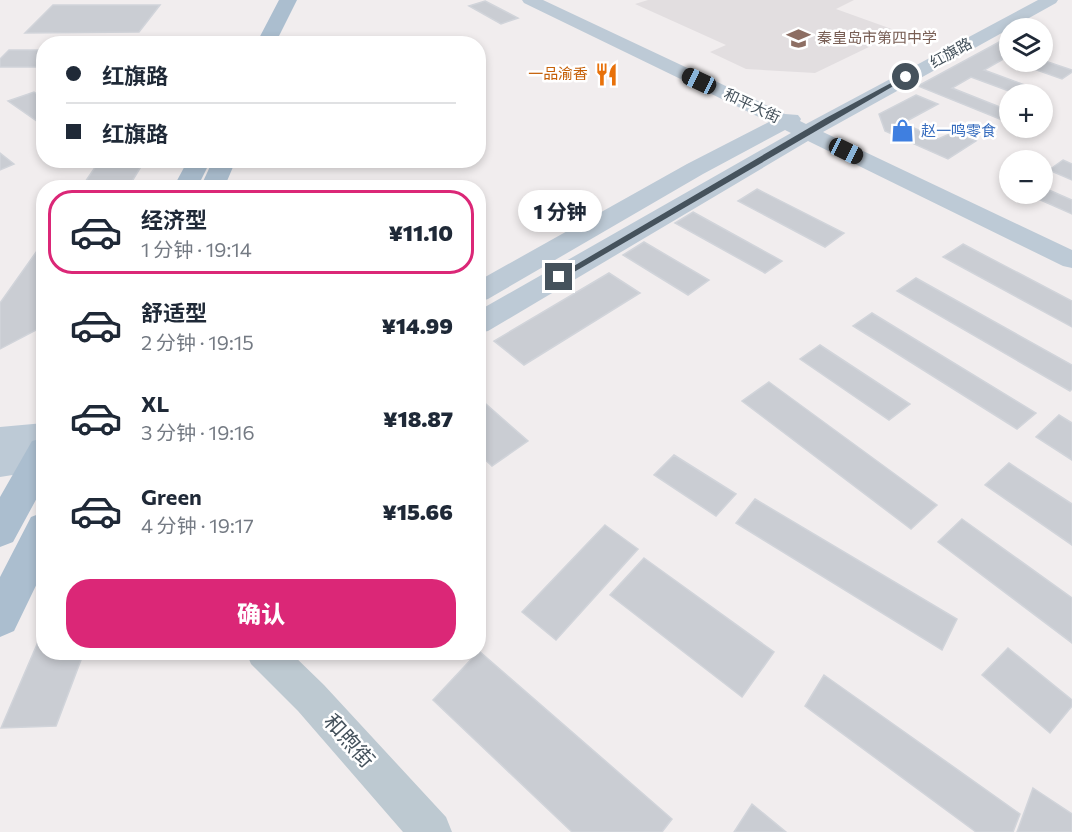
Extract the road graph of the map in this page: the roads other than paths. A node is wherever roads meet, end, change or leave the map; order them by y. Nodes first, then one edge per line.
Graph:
1 (288, 0) edge
2 (306, 0) edge
3 (530, 0) edge
4 (1018, 0) edge
5 (1050, 0) edge
6 (270, 36) edge
7 (288, 36) edge
8 (785, 122) junction
9 (807, 132) junction
10 (1072, 260) edge
11 (486, 288) edge
12 (486, 319) edge
13 (0, 440) edge
14 (36, 448) edge
15 (36, 452) edge
16 (36, 463) edge
17 (0, 464) edge
18 (0, 531) edge
19 (36, 544) edge
20 (0, 618) edge
21 (272, 660) edge
22 (431, 832) edge

1 - 6 main road
2 - 7 main road
3 - 8 main road, 和平大街
4 - 8 main road
5 - 9 main road, 红旗路
8 - 9 main road, 和平大街
8 - 11 main road
9 - 10 main road, 和平大街
9 - 12 main road, 红旗路
13 - 14 main road
15 - 17 main road
16 - 18 main road
19 - 20 main road
21 - 22 street, 和煦街

